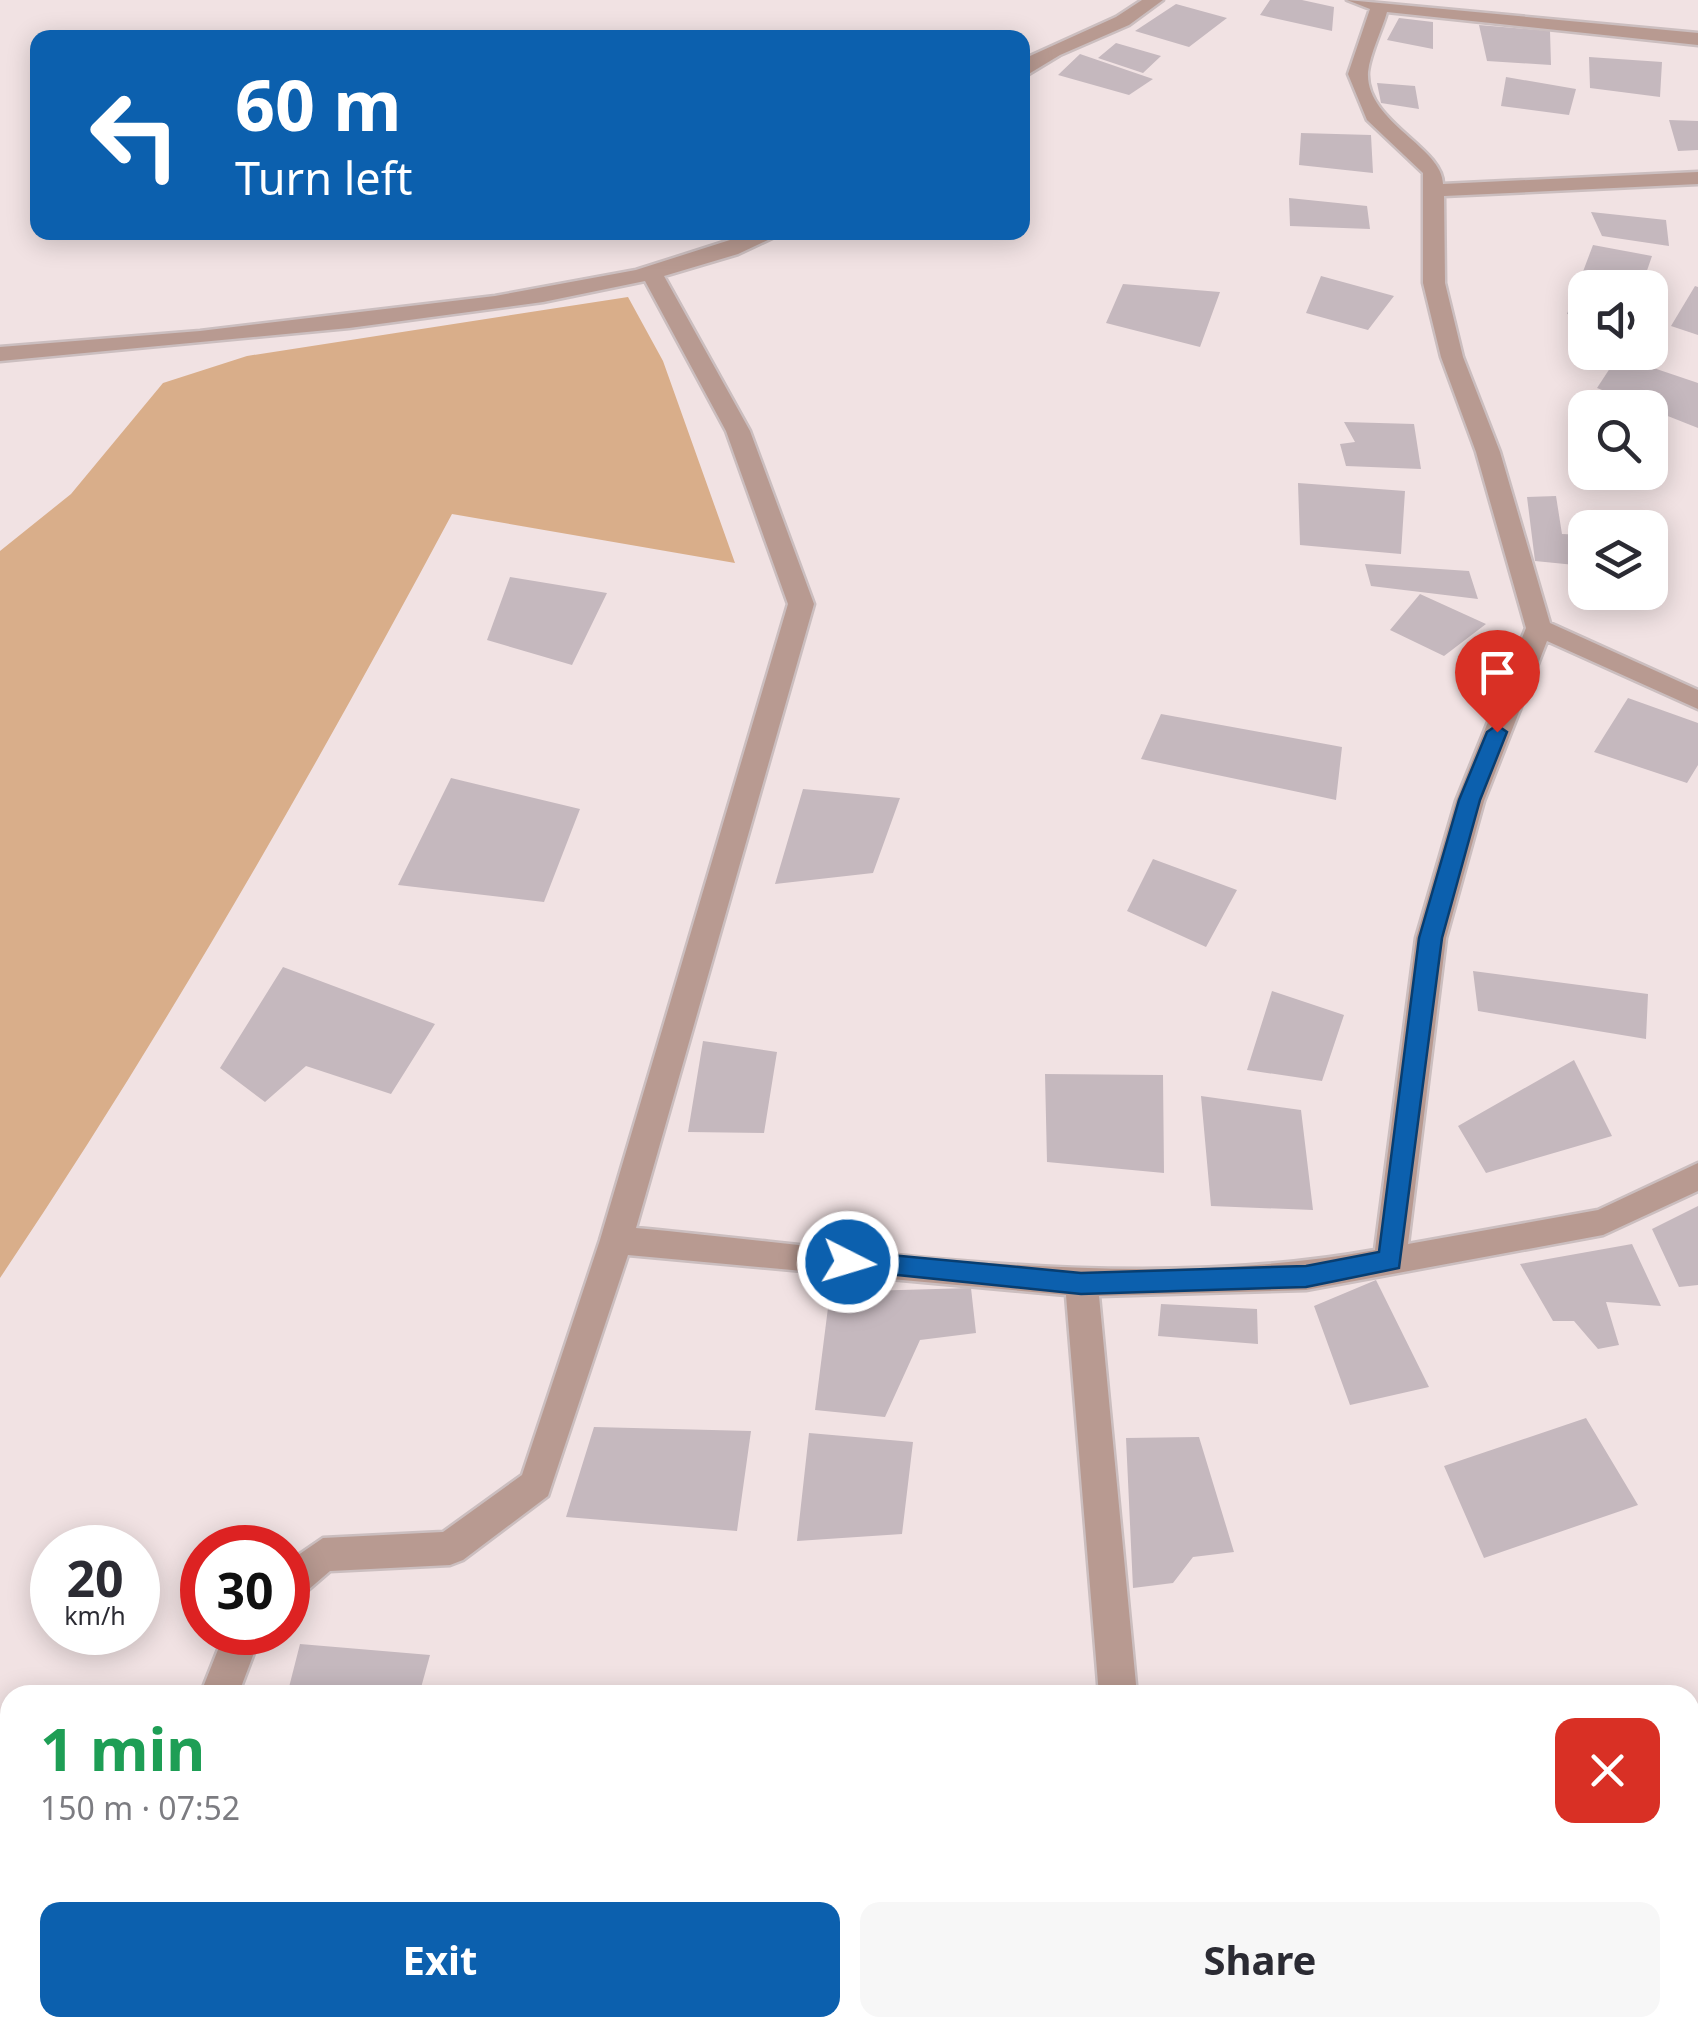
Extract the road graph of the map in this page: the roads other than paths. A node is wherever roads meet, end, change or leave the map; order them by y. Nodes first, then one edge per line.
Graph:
1 (1154, 0) edge
2 (1368, 3) edge
3 (1698, 39) edge
4 (1030, 64) edge
5 (1698, 178) edge
6 (1435, 190) junction
7 (757, 240) edge
8 (650, 273) junction
9 (0, 354) edge
10 (1538, 628) junction
11 (1698, 700) edge
12 (1698, 1176) edge
13 (616, 1240) junction
14 (1390, 1261) junction
15 (1081, 1283) junction
16 (310, 1566) edge
17 (235, 1655) edge
18 (223, 1685) edge
19 (1117, 1685) edge

1 - 4 street
2 - 3 street
2 - 6 street
5 - 6 street
6 - 10 street
7 - 8 street
8 - 9 street
8 - 13 street
10 - 11 street
10 - 14 street
12 - 14 street
13 - 15 street
13 - 16 street
14 - 15 street
15 - 19 street
17 - 18 street

